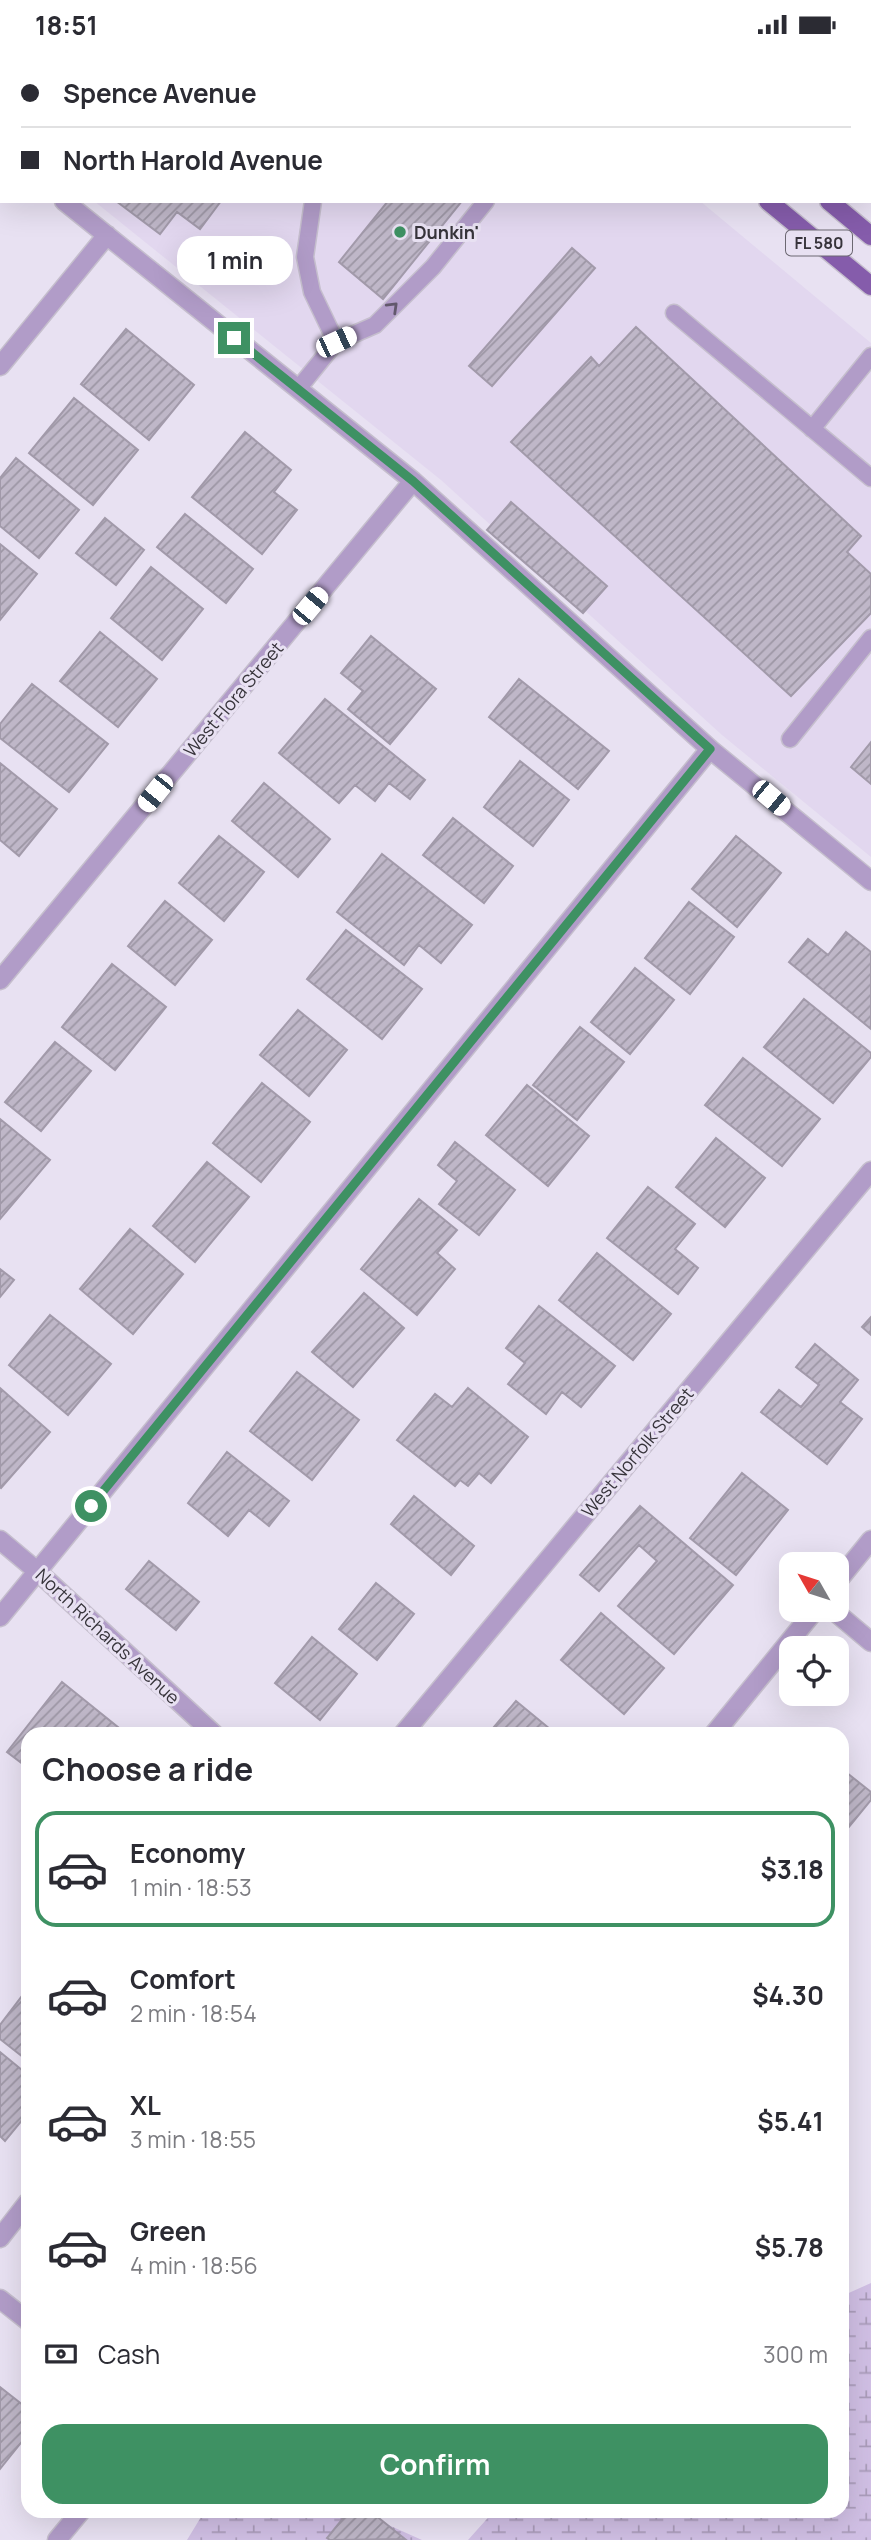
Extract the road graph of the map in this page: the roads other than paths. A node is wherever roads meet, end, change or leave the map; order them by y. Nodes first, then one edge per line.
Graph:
1 (67, 203) edge
2 (313, 203) edge
3 (484, 203) edge
4 (770, 203) edge
5 (831, 203) edge
6 (107, 235) junction
7 (871, 236) edge
8 (871, 285) edge
9 (674, 313) dead end
10 (336, 342) junction
11 (871, 356) edge
12 (0, 366) edge
13 (298, 389) junction
14 (812, 429) junction
15 (871, 478) edge
16 (413, 481) junction
17 (871, 638) edge
18 (790, 739) dead end
19 (710, 749) junction
20 (871, 881) edge
21 (0, 981) edge
22 (871, 1171) edge
23 (0, 1540) edge
24 (871, 1540) edge
25 (849, 1567) edge
26 (37, 1571) junction
27 (0, 1617) edge
28 (804, 1622) edge
29 (847, 1622) edge
30 (871, 1642) edge
31 (206, 1727) edge
32 (409, 1727) edge
33 (720, 1727) edge
34 (21, 2211) edge
35 (0, 2238) edge
36 (0, 2299) edge
37 (21, 2316) edge
38 (75, 2518) edge
39 (57, 2540) edge

1 - 6 street
2 - 10 lane
10 -> 3 lane
4 - 8 main road, FL 580
5 - 7 main road
6 - 12 street
6 - 13 street
9 - 14 lane
10 - 13 lane
11 - 14 lane
13 - 16 street
14 - 15 lane
16 - 19 street
16 - 21 street, West Flora Street
17 - 18 lane
19 - 20 street
19 - 26 street
22 - 32 street, West Norfolk Street
23 - 26 street, North Richards Avenue
24 - 25 street
26 - 27 street
26 - 31 street, North Richards Avenue
28 - 33 street
29 - 30 street
34 - 35 street
36 - 37 street
38 - 39 street

